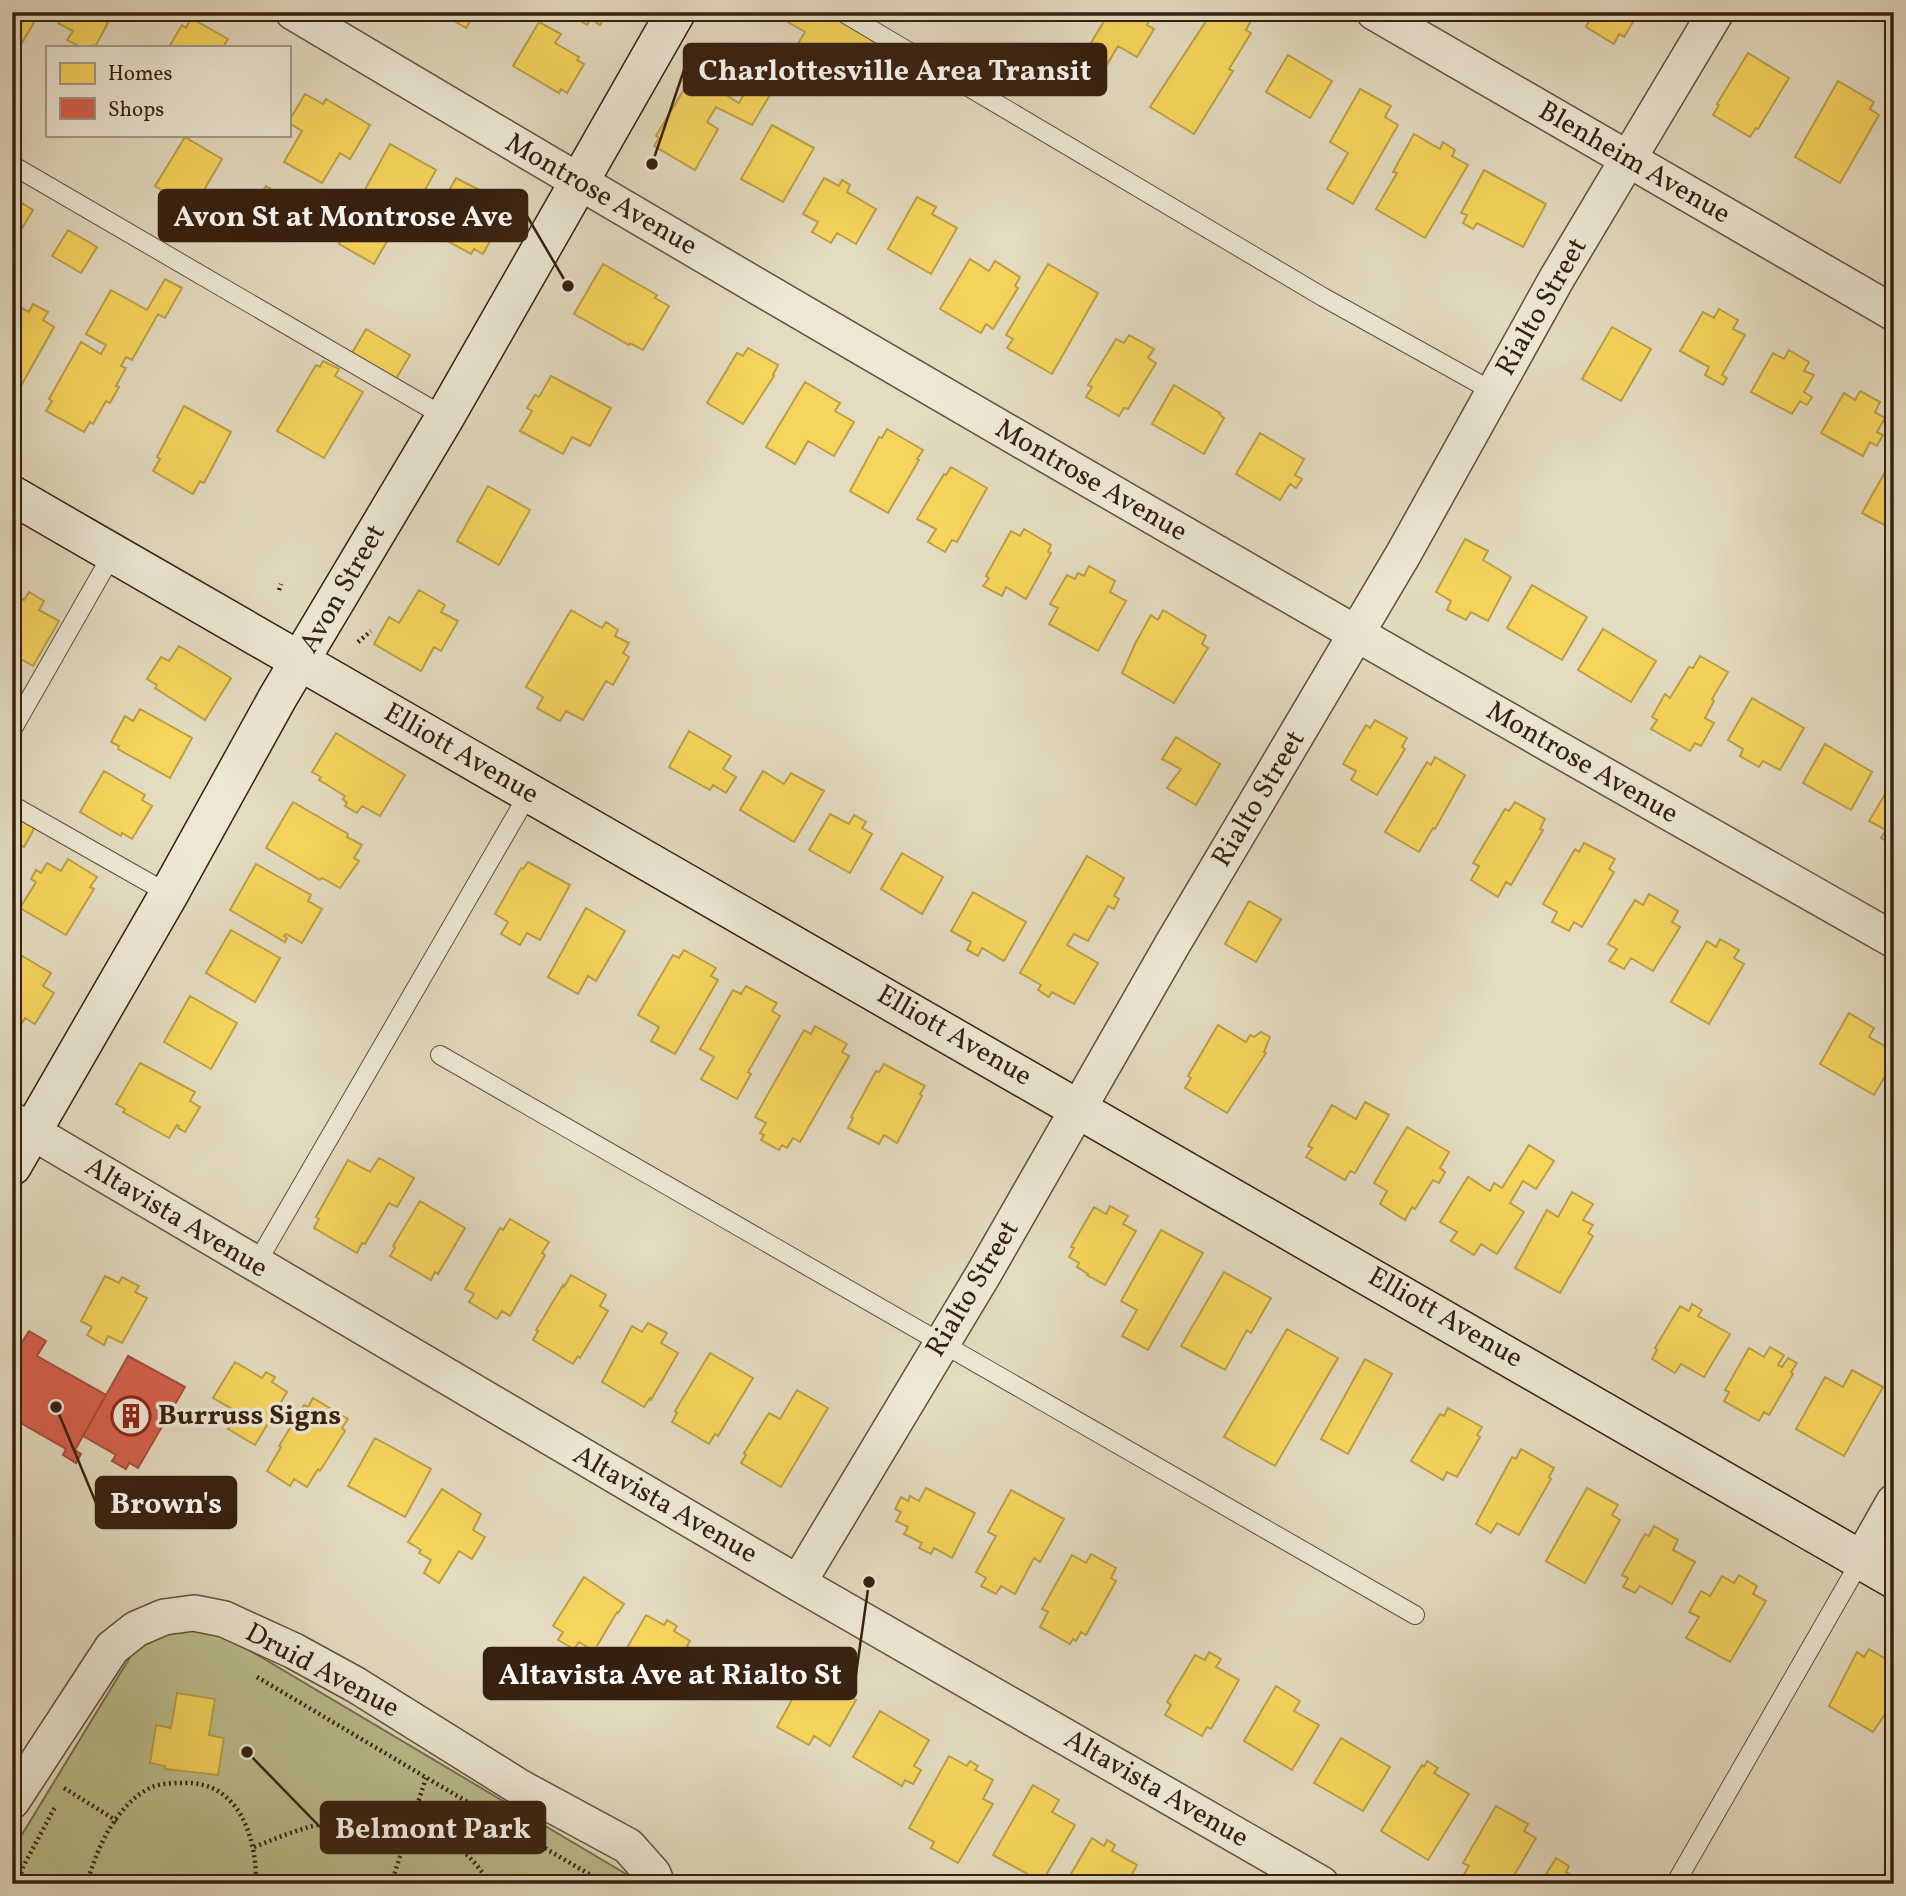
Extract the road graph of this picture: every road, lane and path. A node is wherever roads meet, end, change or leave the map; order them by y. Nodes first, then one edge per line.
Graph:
1 (293, 12) edge
2 (676, 12) edge
3 (842, 12) edge
4 (1374, 12) edge
5 (1716, 12) edge
6 (1628, 159) junction
7 (12, 165) edge
8 (580, 183) junction
9 (1894, 313) edge
10 (1494, 392) junction
11 (445, 417) junction
12 (12, 495) edge
13 (113, 553) junction
14 (371, 631) dead end
15 (1356, 635) junction
16 (357, 642) dead end
17 (300, 662) junction
18 (12, 730) edge
19 (529, 793) junction
20 (12, 805) edge
21 (169, 894) junction
22 (1894, 940) edge
23 (440, 1055) dead end
24 (1079, 1107) junction
25 (22, 1126) edge
26 (12, 1166) edge
27 (256, 1265) junction
28 (941, 1343) junction
29 (1894, 1502) edge
30 (1861, 1560) junction
31 (1894, 1579) edge
32 (798, 1583) junction
33 (1415, 1615) dead end
34 (247, 1671) dead end
35 (23, 1761) edge
36 (426, 1778) junction
37 (71, 1779) dead end
38 (65, 1789) junction
39 (12, 1801) edge
40 (117, 1821) junction
41 (411, 1825) junction
42 (254, 1847) junction
43 (18, 1884) edge
44 (87, 1884) edge
45 (256, 1884) edge
46 (391, 1884) edge
47 (491, 1884) edge
48 (606, 1884) edge
49 (657, 1884) edge
50 (1321, 1884) edge
51 (1675, 1884) edge

1 - 8 street, Montrose Avenue
2 - 8 street, Avon Street
3 - 10 lane
4 - 6 street, Blenheim Avenue
5 - 6 street, Rialto Street
6 - 9 street, Blenheim Avenue
6 - 10 street, Rialto Street
7 - 11 lane
8 - 11 street, Avon Street
8 - 15 street, Montrose Avenue
10 - 15 street, Rialto Street
11 - 17 street, Avon Street
12 - 13 street, Elliott Avenue
13 - 17 street, Elliott Avenue
13 - 18 lane
14 - 16 path
15 - 22 street, Montrose Avenue
15 - 24 street, Rialto Street
17 - 19 street, Elliott Avenue
17 - 21 street, Avon Street
19 - 24 street, Elliott Avenue
19 - 27 lane
20 - 21 lane
21 - 25 street, Avon Street
23 - 28 lane
24 - 28 street, Rialto Street
24 - 30 street, Elliott Avenue
25 - 26 street, Avon Street
25 - 27 street, Altavista Avenue
27 - 32 street, Altavista Avenue
28 - 32 street, Rialto Street
28 - 33 lane
29 - 30 street
30 - 31 street, Elliott Avenue
30 - 51 lane
32 - 50 street, Altavista Avenue
34 - 36 path
35 - 38 path
35 - 39 street, Druid Avenue
35 - 49 street, Druid Avenue
36 - 41 path
36 - 48 path
37 - 38 path
38 - 40 path
38 - 43 path
40 - 42 path
40 - 44 path
41 - 42 path
41 - 46 path
41 - 47 path
42 - 45 path

